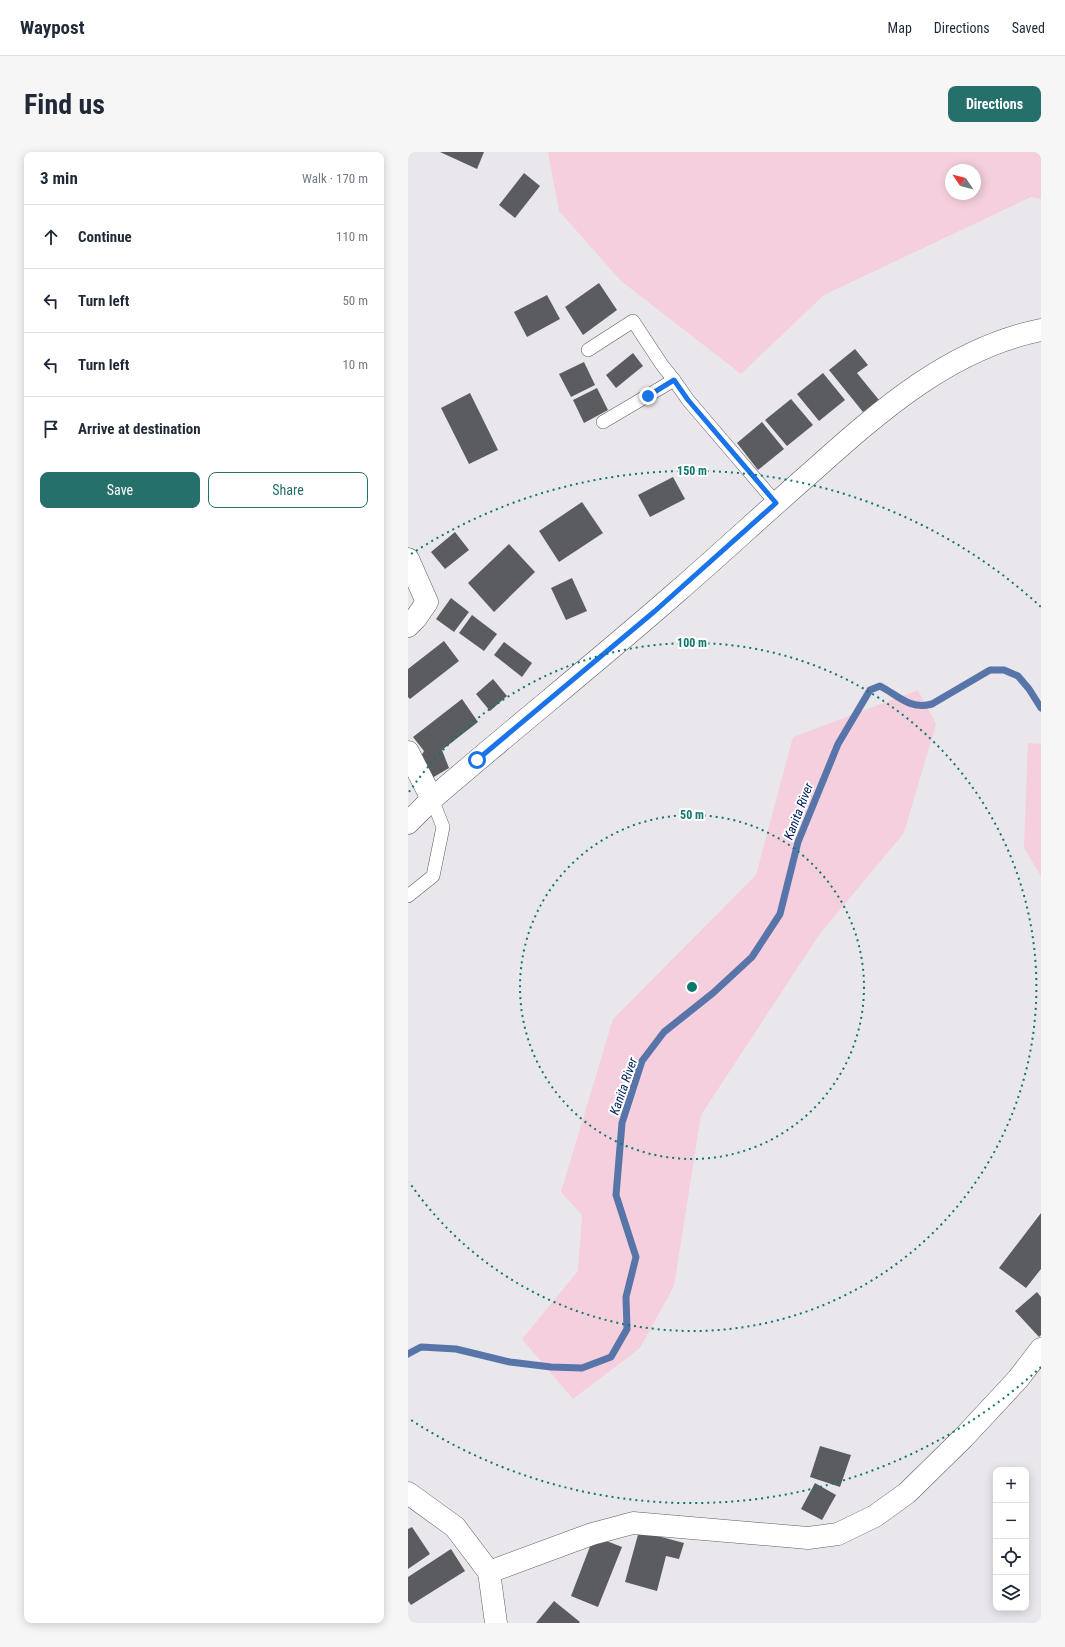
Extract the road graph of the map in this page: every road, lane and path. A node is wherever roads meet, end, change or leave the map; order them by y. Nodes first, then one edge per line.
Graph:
1 (1041, 330) edge
2 (588, 350) dead end
3 (674, 380) junction
4 (603, 422) dead end
5 (776, 503) junction
6 (408, 559) edge
7 (408, 626) edge
8 (408, 752) edge
9 (432, 799) junction
10 (408, 822) edge
11 (408, 896) edge
12 (1041, 1349) edge
13 (408, 1493) edge
14 (489, 1572) junction
15 (496, 1623) edge

1 - 5 street
2 - 3 lane
3 - 4 lane
3 - 5 lane
5 - 9 street
6 - 7 street
8 - 9 street
9 - 10 street
9 - 11 lane
12 - 14 street
13 - 14 street
14 - 15 street

